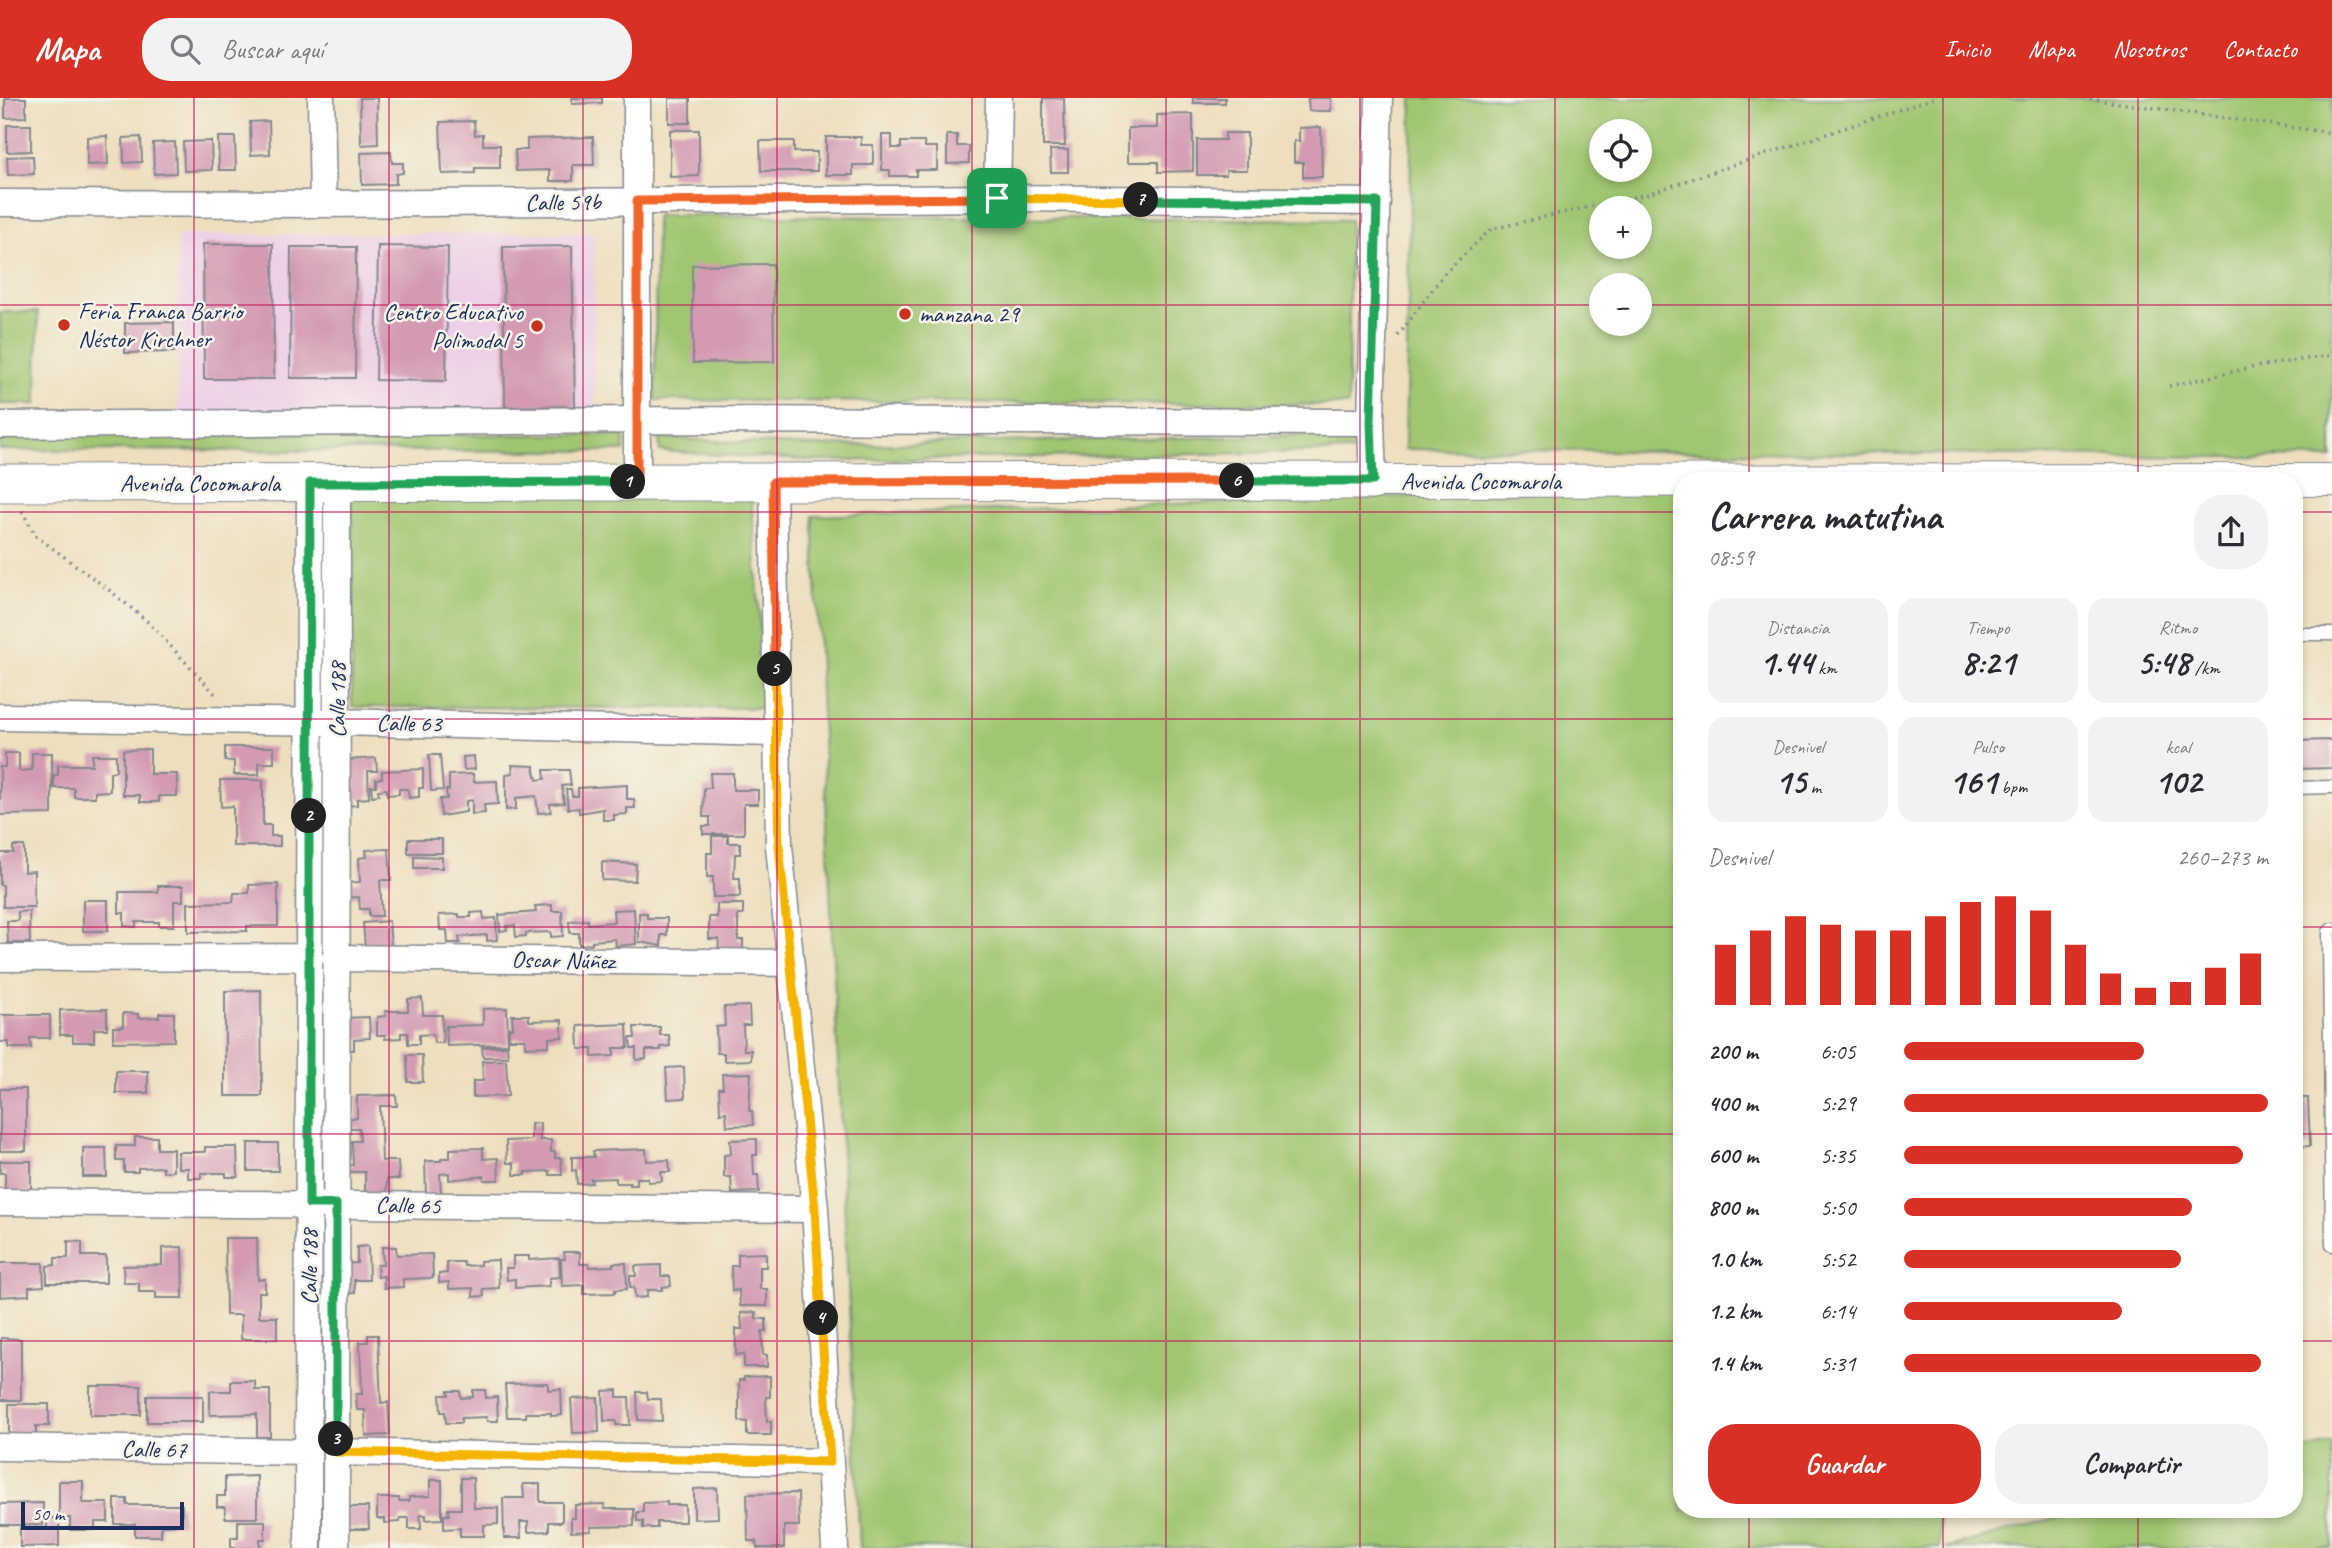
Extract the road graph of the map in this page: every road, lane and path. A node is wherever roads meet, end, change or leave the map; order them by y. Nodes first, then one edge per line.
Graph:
1 (321, 98) edge
2 (637, 98) edge
3 (999, 98) edge
4 (1379, 98) edge
5 (1934, 98) edge
6 (2083, 98) edge
7 (2332, 133) edge
8 (997, 198) junction
9 (637, 201) junction
10 (1377, 202) junction
11 (0, 204) edge
12 (323, 204) junction
13 (2332, 355) edge
14 (1373, 368) junction
15 (2169, 386) dead end
16 (637, 420) junction
17 (1371, 422) junction
18 (0, 425) edge
19 (2303, 480) edge
20 (2332, 480) edge
21 (1373, 481) junction
22 (1673, 481) edge
23 (637, 482) junction
24 (773, 482) junction
25 (1, 483) edge
26 (323, 483) junction
27 (2303, 634) edge
28 (2332, 635) edge
29 (0, 717) edge
30 (237, 720) junction
31 (310, 722) junction
32 (337, 722) junction
33 (776, 733) junction
34 (2332, 787) edge
35 (2303, 788) edge
36 (2332, 929) edge
37 (322, 957) junction
38 (0, 958) edge
39 (790, 963) junction
40 (0, 1202) edge
41 (309, 1204) junction
42 (336, 1204) junction
43 (815, 1209) junction
44 (2332, 1245) edge
45 (0, 1447) edge
46 (308, 1452) junction
47 (336, 1452) junction
48 (830, 1462) junction
49 (308, 1548) edge
50 (336, 1548) edge
51 (835, 1548) edge

1 - 12 street
2 - 9 street
3 - 8 street
4 - 10 street
5 - 14 path
6 - 7 path
8 - 9 street, Calle 59b
8 - 10 street, Calle 59b
9 - 12 street, Calle 59b
9 - 16 street
10 - 14 street
11 - 12 street, Calle 59b
13 - 15 path
14 - 17 street
16 - 17 street
16 - 18 street
16 - 23 street
17 - 21 street
19 - 20 street, Avenida Cocomarola
21 - 22 street, Avenida Cocomarola
21 - 24 main road, Avenida Cocomarola
23 - 24 main road, Avenida Cocomarola
23 - 26 main road, Avenida Cocomarola
24 - 33 street
25 - 26 main road, Avenida Cocomarola
25 - 30 path
26 - 31 street, Calle 188
26 - 32 street, Calle 188
27 - 28 lane
29 - 30 street, Calle 63
30 - 31 street, Calle 63
31 - 32 street, Calle 63
31 - 37 street, Calle 188
32 - 33 street, Calle 63
32 - 37 street, Calle 188
33 - 39 street
34 - 35 lane
36 - 44 lane
37 - 38 street, Oscar Núñez
37 - 39 street, Oscar Núñez
37 - 41 street, Calle 188
37 - 42 street, Calle 188
39 - 43 street
40 - 41 street, Calle 65
41 - 42 street, Calle 65
41 - 46 street, Calle 188
42 - 43 street, Calle 65
42 - 47 street, Calle 188
43 - 48 street
45 - 46 street, Calle 67
46 - 49 street, Calle 188
47 - 48 street
47 - 50 street, Calle 188
48 - 51 street

